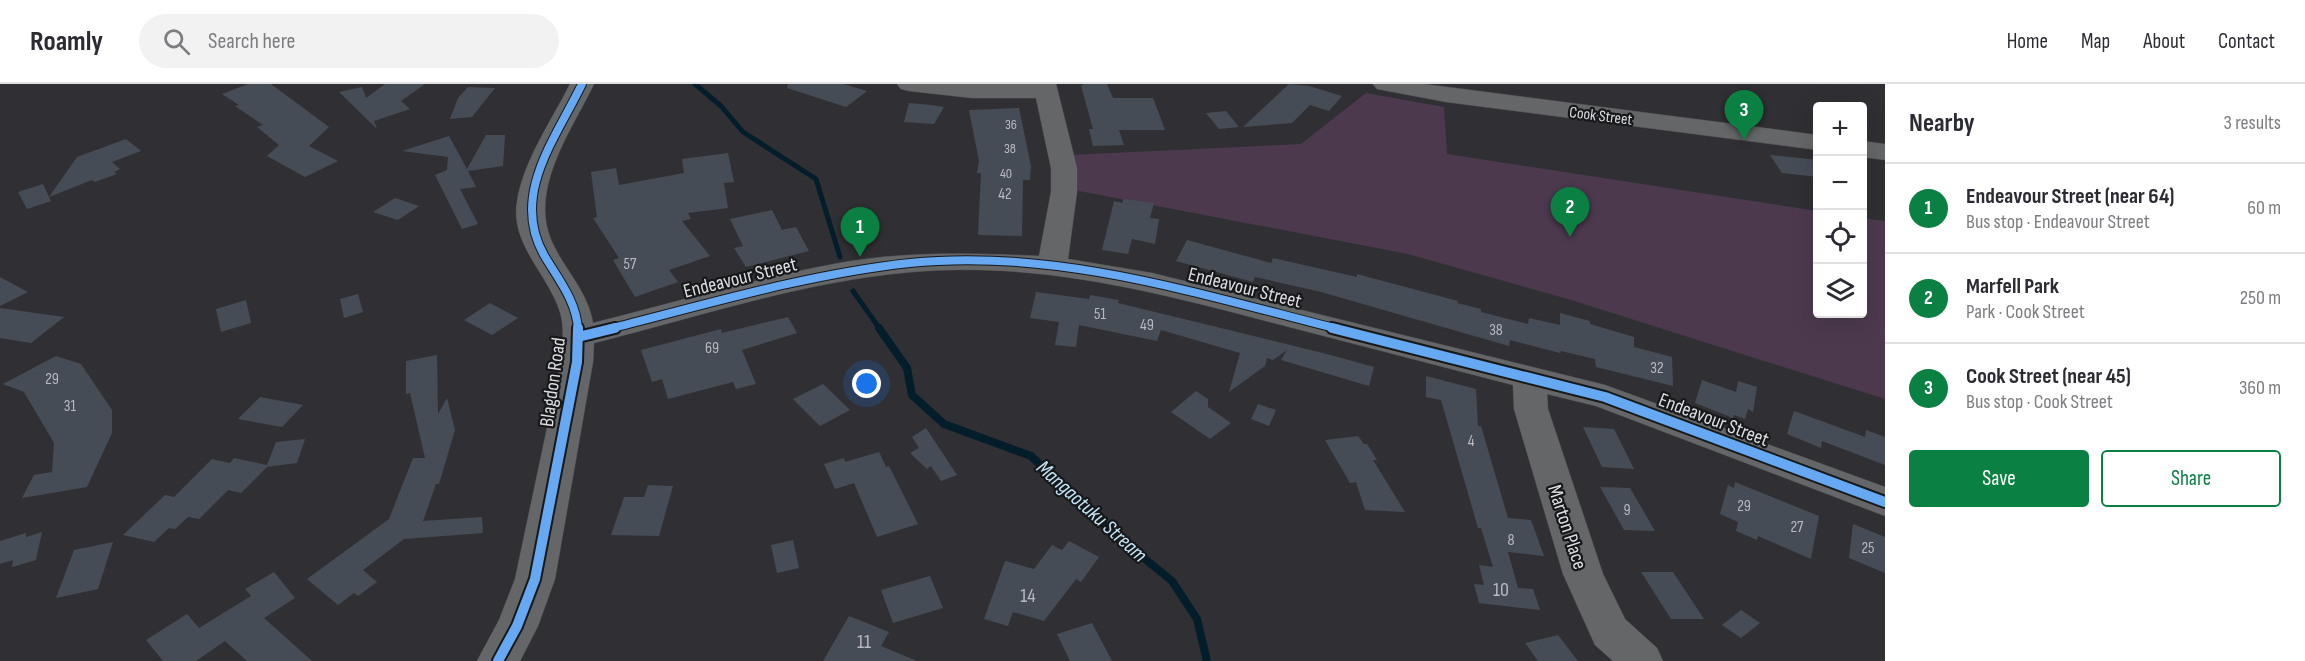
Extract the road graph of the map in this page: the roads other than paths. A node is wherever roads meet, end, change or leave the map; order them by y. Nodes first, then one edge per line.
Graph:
1 (582, 84) edge
2 (909, 84) edge
3 (1385, 84) edge
4 (1044, 87) edge
5 (1813, 142) edge
6 (1867, 150) edge
7 (1885, 152) edge
8 (1052, 265) junction
9 (578, 337) junction
10 (1529, 377) junction
11 (1885, 502) edge
12 (498, 661) edge
13 (1642, 661) edge

1 - 9 street, Blagdon Road
2 - 4 street
3 - 5 street, Cook Street
4 - 8 street
6 - 7 street
8 - 9 street, Endeavour Street
8 - 10 street, Endeavour Street
9 - 12 street, Blagdon Road
10 - 11 street, Endeavour Street
10 - 13 street, Marton Place

